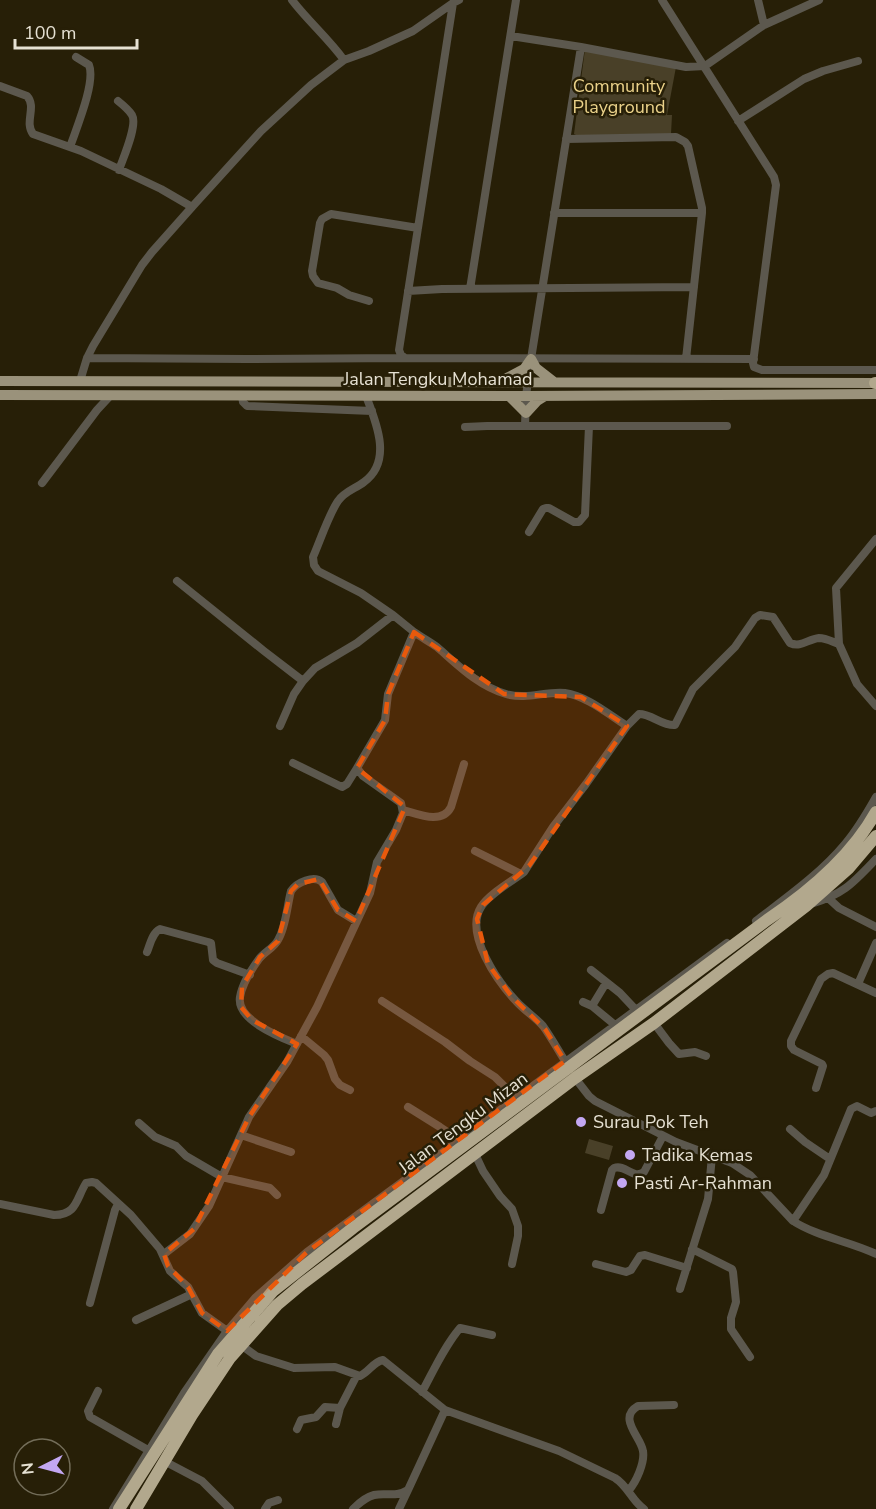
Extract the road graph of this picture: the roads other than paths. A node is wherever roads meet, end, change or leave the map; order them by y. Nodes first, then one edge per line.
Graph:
1 (292, 0) edge
2 (516, 0) edge
3 (662, 0) edge
4 (758, 0) edge
5 (819, 0) edge
6 (456, 2) edge
7 (764, 25) junction
8 (511, 36) junction
9 (581, 47) junction
10 (76, 57) dead end
11 (344, 60) junction
12 (858, 61) dead end
13 (705, 66) junction
14 (0, 86) edge
15 (118, 101) dead end
16 (738, 121) junction
17 (566, 139) junction
18 (70, 147) junction
19 (119, 170) junction
20 (192, 207) junction
21 (554, 213) junction
22 (702, 213) junction
23 (418, 228) junction
24 (694, 287) junction
25 (470, 289) junction
26 (542, 289) junction
27 (408, 291) junction
28 (369, 301) dead end
29 (87, 358) junction
30 (405, 358) junction
31 (531, 359) junction
32 (686, 359) junction
33 (753, 359) junction
34 (876, 370) edge
35 (0, 381) edge
36 (80, 381) junction
37 (498, 382) junction
38 (527, 382) junction
39 (555, 382) junction
40 (876, 386) edge
41 (0, 395) edge
42 (110, 396) junction
43 (242, 396) junction
44 (366, 396) junction
45 (509, 396) junction
46 (526, 396) junction
47 (546, 396) junction
48 (372, 411) junction
49 (526, 412) junction
50 (525, 426) junction
51 (588, 426) junction
52 (727, 426) dead end
53 (465, 427) dead end
54 (42, 483) dead end
55 (529, 532) dead end
56 (876, 539) edge
57 (177, 581) dead end
58 (393, 615) junction
59 (414, 632) junction
60 (839, 644) junction
61 (303, 681) junction
62 (876, 706) edge
63 (280, 726) dead end
64 (627, 726) junction
65 (293, 763) dead end
66 (464, 764) dead end
67 (357, 768) junction
68 (876, 797) edge
69 (403, 810) junction
70 (876, 812) edge
71 (876, 836) edge
72 (475, 851) dead end
73 (876, 859) edge
74 (521, 874) junction
75 (826, 895) junction
76 (356, 921) junction
77 (876, 927) edge
78 (876, 943) edge
79 (147, 952) dead end
80 (591, 970) dead end
81 (250, 975) junction
82 (606, 982) junction
83 (858, 984) junction
84 (876, 993) edge
85 (382, 1001) dead end
86 (583, 1002) dead end
87 (592, 1006) junction
88 (635, 1010) junction
89 (654, 1023) junction
90 (615, 1025) junction
91 (299, 1040) junction
92 (706, 1056) dead end
93 (565, 1061) junction
94 (574, 1078) junction
95 (816, 1088) dead end
96 (350, 1090) dead end
97 (516, 1098) junction
98 (408, 1107) dead end
99 (876, 1112) edge
100 (139, 1124) dead end
101 (790, 1129) dead end
102 (240, 1135) junction
103 (663, 1136) junction
104 (455, 1143) junction
105 (291, 1152) dead end
106 (475, 1154) junction
107 (712, 1156) junction
108 (830, 1159) junction
109 (222, 1177) junction
110 (277, 1195) dead end
111 (0, 1204) edge
112 (118, 1204) junction
113 (602, 1210) dead end
114 (794, 1221) junction
115 (692, 1249) junction
116 (875, 1251) edge
117 (164, 1254) junction
118 (512, 1264) dead end
119 (596, 1264) dead end
120 (687, 1268) junction
121 (680, 1289) dead end
122 (192, 1294) junction
123 (90, 1303) dead end
124 (135, 1320) dead end
125 (492, 1335) dead end
126 (234, 1337) junction
127 (750, 1357) dead end
128 (357, 1375) junction
129 (98, 1391) dead end
130 (422, 1392) junction
131 (674, 1405) dead end
132 (340, 1408) junction
133 (445, 1410) junction
134 (336, 1424) dead end
135 (297, 1429) dead end
136 (148, 1450) junction
137 (164, 1461) junction
138 (408, 1490) junction
139 (629, 1490) junction
140 (278, 1500) dead end
141 (642, 1508) edge
142 (113, 1509) edge
143 (119, 1509) edge
144 (136, 1509) edge
145 (230, 1509) edge
146 (265, 1509) edge
147 (353, 1509) edge
148 (399, 1509) edge

1 - 11 street
2 - 8 street
3 - 13 street
4 - 7 street
5 - 7 street
6 - 11 street
6 - 23 street
7 - 13 street
8 - 9 street
8 - 25 street
9 - 13 street
9 - 17 street
10 - 18 street
11 - 20 street
12 - 16 street
13 - 16 street
14 - 18 street
15 - 19 street
16 - 33 street
17 - 21 street
17 - 22 street
18 - 19 street
19 - 20 street
20 - 29 street
21 - 22 street
21 - 26 street
22 - 24 street
23 - 27 street
23 - 28 street
24 - 26 street
24 - 32 street
25 - 26 street
25 - 27 street
26 - 31 street
27 - 30 street
29 - 30 street
29 - 36 street
30 - 31 street
31 - 32 street
31 - 37 main road
31 - 38 street
31 - 39 main road
32 - 33 street
33 - 34 street
35 - 36 main road, Jalan Tengku Mohamad
36 - 37 main road, Jalan Tengku Mohamad
37 - 38 main road, Jalan Tengku Mohamad
38 - 39 main road, Jalan Tengku Mohamad
38 - 46 street
39 - 40 main road, Jalan Tengku Mohamad
40 - 47 main road, Jalan Tengku Mohamad
41 - 42 main road, Jalan Tengku Mohamad
42 - 43 main road, Jalan Tengku Mohamad
42 - 54 street
43 - 44 main road, Jalan Tengku Mohamad
43 - 48 street
44 - 45 main road, Jalan Tengku Mohamad
44 - 48 street
45 - 46 main road, Jalan Tengku Mohamad
45 - 49 main road
46 - 47 main road, Jalan Tengku Mohamad
46 - 49 street
47 - 49 main road
48 - 58 street
49 - 50 street
50 - 51 street
50 - 53 street
51 - 52 street
51 - 55 street
56 - 60 street
57 - 61 street
58 - 59 street
58 - 61 street
59 - 64 street
59 - 67 street
60 - 62 street
60 - 64 street
61 - 63 street
64 - 74 street
65 - 67 street
66 - 69 street
67 - 69 street
68 - 88 street
69 - 76 street
70 - 126 highway, Jalan Tengku Mizan
71 - 75 highway, Jalan Tengku Mizan
72 - 74 street
73 - 75 street
74 - 93 street
75 - 77 street
75 - 89 highway, Jalan Tengku Mizan
76 - 81 street
76 - 91 street
78 - 83 street
79 - 81 street
80 - 82 street
81 - 91 street
82 - 87 street
82 - 88 street
83 - 84 street
83 - 95 street
85 - 97 street
86 - 87 street
87 - 90 street
88 - 90 street
89 - 92 street
89 - 94 highway, Jalan Tengku Mizan
90 - 93 street
91 - 96 street
91 - 102 street
93 - 97 street
94 - 103 street
94 - 106 highway, Jalan Tengku Mizan
97 - 104 street
98 - 104 street
99 - 108 street
100 - 109 street
101 - 108 street
102 - 105 street
102 - 109 street
103 - 107 street
103 - 113 street
104 - 126 street
106 - 118 street
106 - 126 highway, Jalan Tengku Mizan
107 - 114 street
107 - 115 street
108 - 114 street
109 - 110 street
109 - 117 street
111 - 112 street
112 - 117 street
112 - 123 street
114 - 116 street
115 - 120 street
115 - 127 street
117 - 122 street
119 - 120 street
120 - 121 street
122 - 124 street
122 - 126 street
125 - 130 street
126 - 128 street
126 - 136 street
126 - 137 highway, Jalan Tengku Mizan
126 - 143 highway, Jalan Tengku Mizan
128 - 130 street
128 - 132 street
129 - 136 street
130 - 133 street
131 - 139 street
132 - 134 street
132 - 135 street
133 - 138 street
133 - 139 street
136 - 142 street
137 - 144 highway, Jalan Tengku Mizan
137 - 145 street
138 - 147 street
138 - 148 street
139 - 141 street
140 - 146 street

